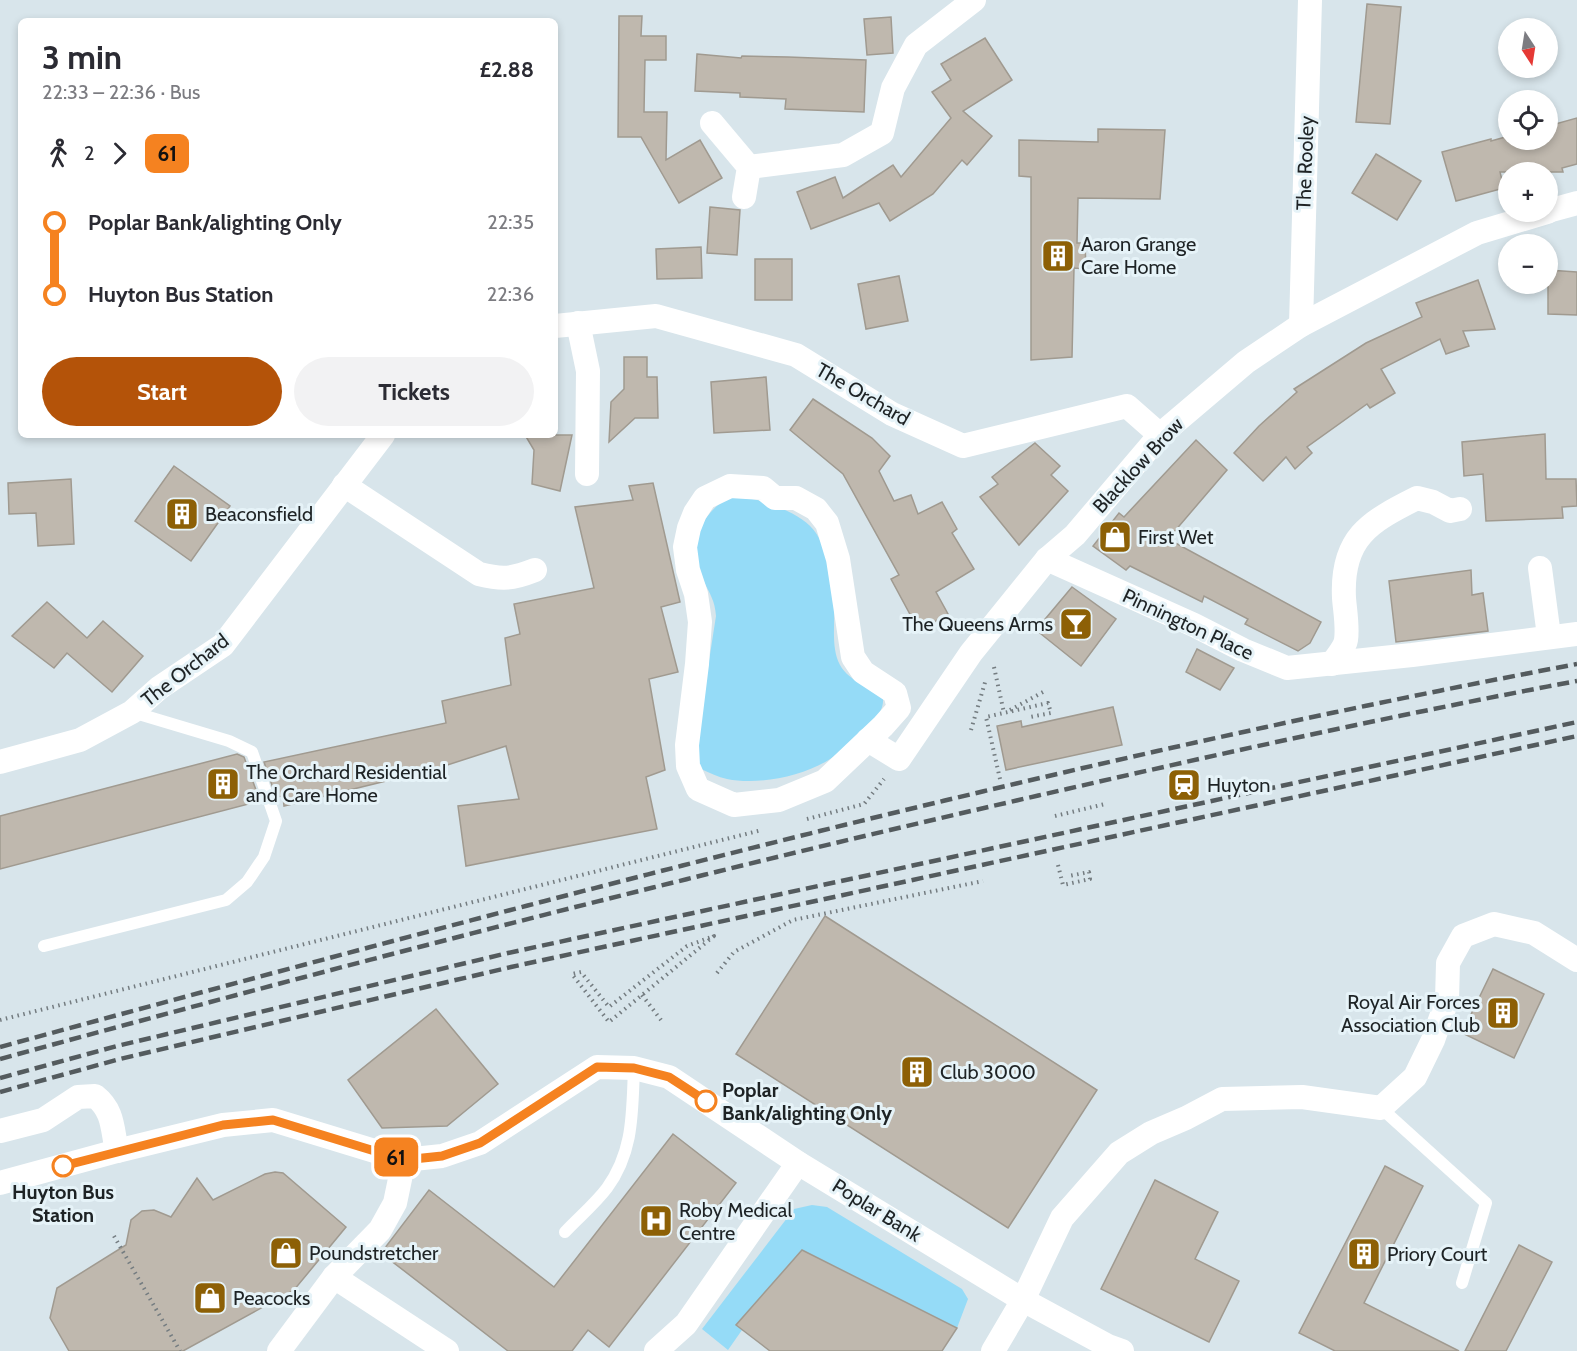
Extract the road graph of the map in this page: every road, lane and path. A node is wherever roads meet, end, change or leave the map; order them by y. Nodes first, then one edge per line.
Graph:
1 (974, 0) edge
2 (1310, 0) edge
3 (712, 123) dead end
4 (749, 167) junction
5 (744, 197) dead end
6 (1577, 202) edge
7 (1558, 208) edge
8 (1512, 222) edge
9 (567, 324) edge
10 (1301, 325) junction
11 (1160, 435) junction
12 (381, 438) edge
13 (587, 474) dead end
14 (344, 485) junction
15 (1460, 509) dead end
16 (1047, 559) junction
17 (1540, 568) dead end
18 (534, 570) dead end
19 (1577, 634) edge
20 (1549, 636) junction
21 (1332, 664) junction
22 (1045, 691) dead end
23 (132, 712) junction
24 (1004, 713) junction
25 (1030, 717) dead end
26 (971, 730) dead end
27 (868, 740) junction
28 (899, 759) junction
29 (0, 762) edge
30 (1000, 779) dead end
31 (1105, 804) dead end
32 (1055, 816) dead end
33 (807, 819) dead end
34 (772, 827) dead end
35 (1058, 865) dead end
36 (1069, 876) dead end
37 (983, 881) dead end
38 (44, 946) dead end
39 (1577, 960) edge
40 (717, 973) dead end
41 (642, 995) junction
42 (0, 1020) edge
43 (661, 1020) dead end
44 (634, 1068) junction
45 (1381, 1108) junction
46 (0, 1131) edge
47 (117, 1151) junction
48 (404, 1160) junction
49 (798, 1163) junction
50 (0, 1183) edge
51 (565, 1232) dead end
52 (114, 1236) dead end
53 (333, 1277) junction
54 (1462, 1283) dead end
55 (1023, 1300) junction
56 (180, 1351) edge
57 (279, 1351) edge
58 (447, 1351) edge
59 (656, 1351) edge
60 (993, 1351) edge
61 (1122, 1351) edge

1 - 4 street
2 - 10 street, The Rooley
3 - 4 street
4 - 5 street
6 - 7 street, Blacklow Brow
8 - 10 street, Blacklow Brow
9 - 11 street, The Orchard
9 - 13 street
10 - 11 street, Blacklow Brow
11 - 16 street, Blacklow Brow
12 - 14 street, The Orchard
14 - 18 street
14 - 23 street, The Orchard
15 - 21 street
16 - 21 street, Pinnington Place
16 - 28 street, Blacklow Brow
17 - 20 street
19 - 20 street, Pinnington Place
20 - 21 street, Pinnington Place
22 - 24 path
23 - 29 street, The Orchard
23 - 38 lane
24 - 25 path
24 - 26 path
24 - 30 path
27 - 27 street
27 - 28 street
28 - 33 path
31 - 32 path
34 - 42 path
35 - 36 path
37 - 40 path
39 - 45 street
41 - 41 path
41 - 43 path
44 - 48 street, Poplar Bank
44 - 49 street, Poplar Bank
44 - 51 lane
45 - 54 lane
45 - 55 street
46 - 47 street
47 - 48 street
47 - 50 street
48 - 53 street
49 - 55 street, Poplar Bank
49 - 59 street
52 - 56 path
53 - 57 street
53 - 58 street
55 - 60 street
55 - 61 street, Poplar Bank

